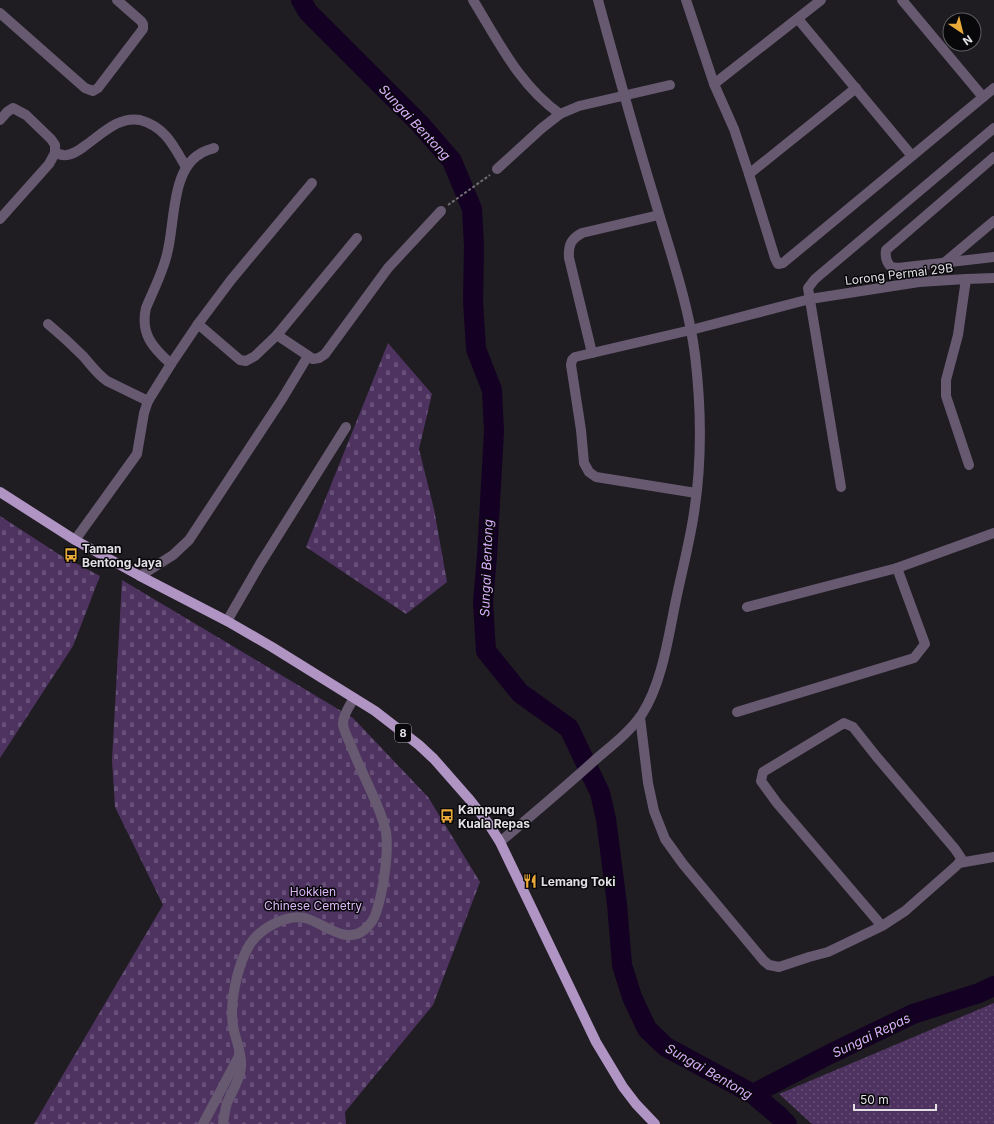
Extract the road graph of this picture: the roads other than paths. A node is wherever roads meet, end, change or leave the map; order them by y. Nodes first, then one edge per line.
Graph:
1 (117, 0) edge
2 (474, 0) edge
3 (598, 0) edge
4 (686, 0) edge
5 (821, 0) edge
6 (902, 0) edge
7 (0, 13) edge
8 (798, 19) junction
9 (714, 84) junction
10 (670, 85) dead end
11 (856, 88) junction
12 (994, 88) edge
13 (624, 96) junction
14 (983, 97) junction
15 (560, 114) junction
16 (0, 120) edge
17 (994, 128) edge
18 (214, 148) dead end
19 (55, 153) junction
20 (912, 156) junction
21 (994, 157) edge
22 (186, 167) junction
23 (497, 169) road end
24 (749, 174) junction
25 (312, 183) dead end
26 (441, 211) road end
27 (659, 215) junction
28 (0, 220) edge
29 (994, 221) edge
30 (357, 238) dead end
31 (994, 257) edge
32 (944, 263) junction
33 (994, 278) edge
34 (966, 279) junction
35 (810, 299) junction
36 (48, 324) dead end
37 (198, 324) junction
38 (691, 330) junction
39 (277, 335) junction
40 (592, 353) junction
41 (308, 356) junction
42 (171, 364) junction
43 (148, 401) junction
44 (346, 427) dead end
45 (969, 465) dead end
46 (841, 486) dead end
47 (0, 492) edge
48 (696, 493) junction
49 (994, 533) edge
50 (75, 540) junction
51 (897, 568) junction
52 (140, 576) junction
53 (747, 607) dead end
54 (227, 621) junction
55 (354, 698) junction
56 (737, 712) dead end
57 (640, 718) junction
58 (500, 842) junction
59 (994, 857) edge
60 (959, 863) junction
61 (882, 926) junction
62 (240, 1054) junction
63 (203, 1124) edge
64 (223, 1124) edge
65 (655, 1124) edge

1 - 7 street
2 - 15 street
3 - 13 street
4 - 9 street
5 - 8 street
6 - 14 street
8 - 9 street
8 - 11 street
9 - 24 street
10 - 13 street
11 - 20 street
11 - 24 street
12 - 14 street
13 - 15 street
13 - 27 street
14 - 20 street
15 - 23 street
16 - 19 street
17 - 35 street
18 - 22 street
19 - 22 street
19 - 28 street
20 - 24 street
21 - 32 street
22 - 42 street
25 - 37 street
26 - 41 street
27 - 38 street
27 - 40 street
29 - 32 street
30 - 39 street
31 - 32 street
33 - 34 street
34 - 35 street, Lorong Permai 29B
34 - 45 street, Lorong Permai 29B
35 - 38 street, Lorong Permai 29B
35 - 46 street
36 - 43 street
37 - 39 street
37 - 42 street
38 - 40 street, Lorong Permai 29B
38 - 48 street
39 - 41 street
40 - 48 street, Lorong Permai 29B
41 - 52 street
42 - 43 street
43 - 50 street
44 - 54 street
47 - 50 main road, 8
48 - 57 street
49 - 51 street
50 - 52 main road, 8
51 - 53 street
51 - 56 street
52 - 54 main road, 8
54 - 55 main road, 8
55 - 58 main road, 8
55 - 62 street
57 - 58 street
57 - 61 street
58 - 65 main road, 8
59 - 60 street
60 - 61 street
60 - 61 street
62 - 63 street
62 - 64 street

